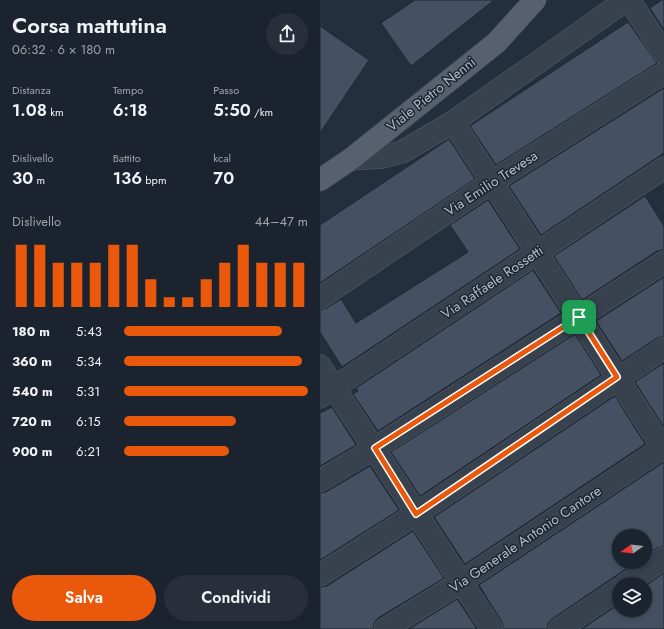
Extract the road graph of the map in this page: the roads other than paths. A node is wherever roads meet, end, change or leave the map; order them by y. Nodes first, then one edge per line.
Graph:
1 (535, 0) edge
2 (626, 0) edge
3 (630, 0) edge
4 (664, 53) edge
5 (664, 72) edge
6 (453, 122) junction
7 (351, 159) junction
8 (664, 168) edge
9 (320, 180) edge
10 (492, 182) junction
11 (537, 251) junction
12 (664, 262) edge
13 (320, 298) edge
14 (579, 317) junction
15 (664, 348) edge
16 (320, 366) edge
17 (617, 377) junction
18 (327, 392) edge
19 (375, 448) junction
20 (663, 448) edge
21 (320, 481) edge
22 (416, 514) junction
23 (664, 558) edge
24 (320, 575) edge
25 (636, 577) edge
26 (461, 582) junction
27 (612, 594) edge
28 (385, 629) edge
29 (492, 629) edge
30 (559, 629) edge

1 - 7 main road, Viale Pietro Nenni
2 - 6 street
3 - 4 street
5 - 10 street, Via Emilio Trevesa
6 - 7 street
6 - 10 street
7 - 9 main road, Viale Pietro Nenni
8 - 11 street, Via Raffaele Rossetti
10 - 11 street
10 - 13 street, Via Emilio Trevesa
11 - 14 street
11 - 18 street, Via Raffaele Rossetti
12 - 14 street
14 - 17 street
14 - 19 street
15 - 17 street
16 - 18 street
17 - 20 street
17 - 22 street
18 - 19 street
19 - 21 street
19 - 22 street
20 - 26 street, Via Generale Antonio Cantore
22 - 24 street
22 - 26 street
23 - 25 street
26 - 28 street, Via Generale Antonio Cantore
26 - 29 street
27 - 30 street

